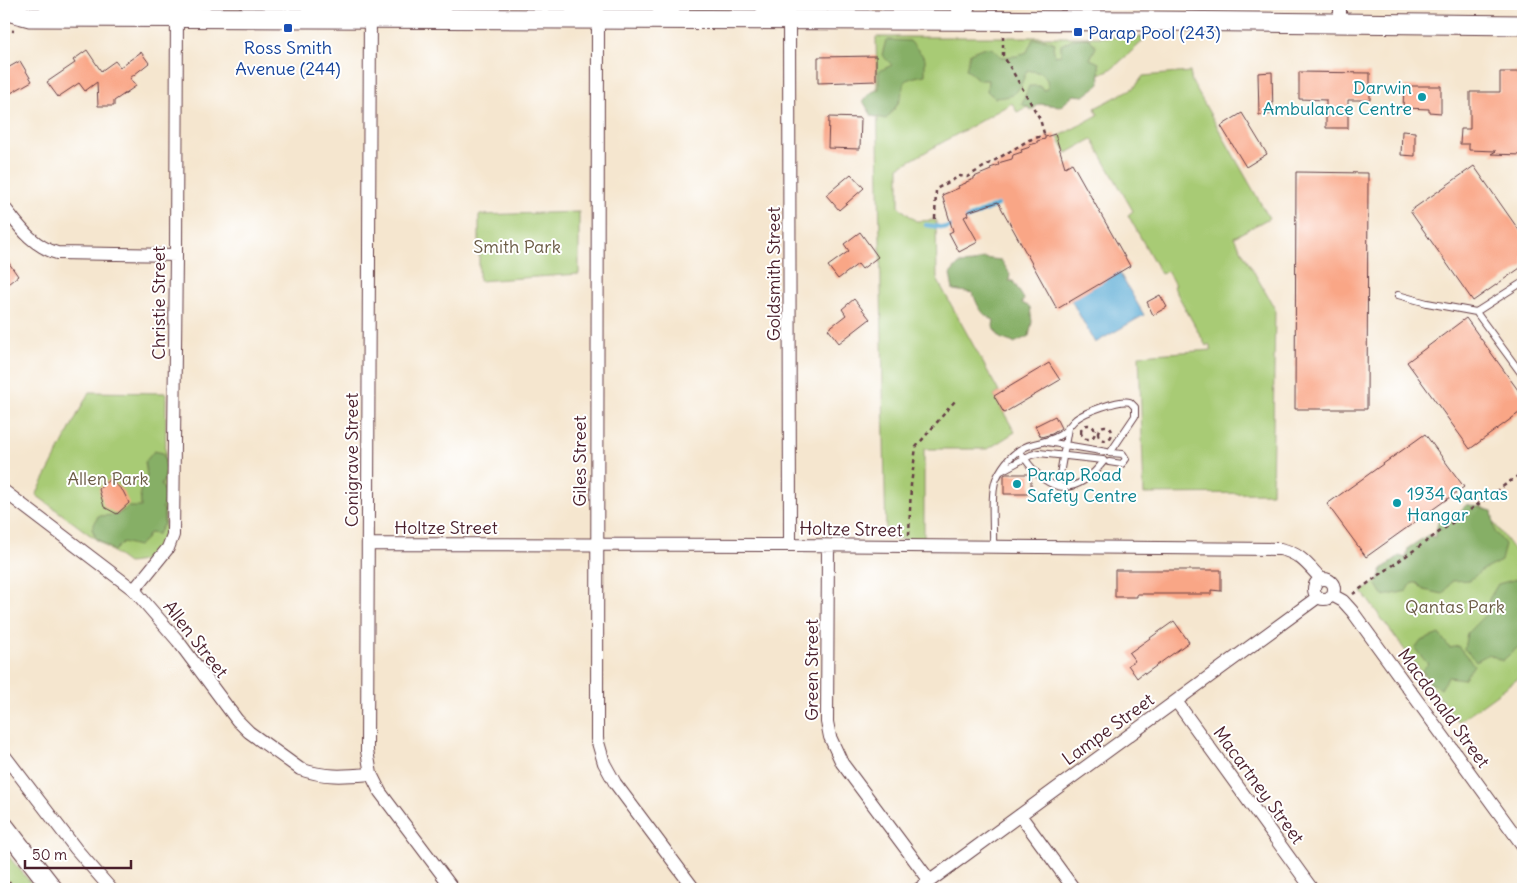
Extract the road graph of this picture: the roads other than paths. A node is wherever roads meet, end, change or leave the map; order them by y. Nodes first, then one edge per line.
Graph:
1 (963, 9) edge
2 (4, 10) edge
3 (177, 11) edge
4 (370, 11) edge
5 (575, 11) edge
6 (598, 12) edge
7 (762, 12) edge
8 (790, 12) edge
9 (1340, 13) edge
10 (30, 17) junction
11 (4, 19) edge
12 (1523, 25) edge
13 (1523, 192) edge
14 (1523, 199) edge
15 (4, 206) edge
16 (176, 255) junction
17 (1523, 282) edge
18 (1398, 295) dead end
19 (1476, 312) junction
20 (1523, 376) edge
21 (1068, 428) junction
22 (1041, 442) junction
23 (1065, 444) junction
24 (1076, 446) junction
25 (1019, 450) junction
26 (1109, 452) junction
27 (1063, 455) junction
28 (1024, 459) junction
29 (1106, 461) junction
30 (1001, 471) junction
31 (1058, 486) junction
32 (4, 491) edge
33 (369, 544) junction
34 (596, 545) junction
35 (790, 545) junction
36 (828, 546) junction
37 (993, 548) junction
38 (1321, 579) junction
39 (134, 590) junction
40 (1318, 596) junction
41 (1338, 598) junction
42 (1176, 701) junction
43 (4, 755) edge
44 (371, 774) junction
45 (1020, 816) junction
46 (4, 826) edge
47 (1523, 846) edge
48 (930, 881) junction
49 (53, 889) edge
50 (111, 889) edge
51 (453, 889) edge
52 (694, 889) edge
53 (919, 889) edge
54 (1074, 889) edge
55 (1312, 889) edge

1 - 8 street
1 - 9 street
2 - 10 street
3 - 4 street
3 - 10 street
3 - 16 street, Christie Street
4 - 5 street
4 - 33 street, Conigrave Street
5 - 6 street
6 - 7 street
6 - 34 street, Giles Street
7 - 8 street
8 - 35 street, Goldsmith Street
9 - 12 street
10 - 11 street
13 - 14 lane
15 - 16 street
16 - 39 street, Christie Street
17 - 19 lane
18 - 19 lane
19 - 20 lane
21 - 22 lane
21 - 23 lane
21 - 24 lane
21 - 26 lane
22 - 23 lane
22 - 25 lane
23 - 24 lane
23 - 27 lane
24 - 26 lane
25 - 28 lane
25 - 30 lane
26 - 29 lane
26 - 29 lane
27 - 28 lane
27 - 29 lane
27 - 31 lane
28 - 30 lane
28 - 31 lane
29 - 31 lane
30 - 37 lane
32 - 39 street, Allen Street
33 - 34 street, Holtze Street
33 - 44 street, Conigrave Street
34 - 35 street, Holtze Street
34 - 52 street, Giles Street
35 - 36 street, Holtze Street
36 - 37 street, Holtze Street
36 - 48 street, Green Street
37 - 38 street, Holtze Street
38 - 40 street
38 - 41 street, Macdonald Street
39 - 44 street, Allen Street
40 - 41 street
40 - 42 street, Lampe Street
41 - 47 street, Macdonald Street
42 - 45 street, Lampe Street
42 - 55 street, Macartney Street
43 - 50 street
44 - 51 street, Conigrave Street
45 - 48 street, Lampe Street
45 - 54 street
46 - 49 street
48 - 53 street, Lampe Street

